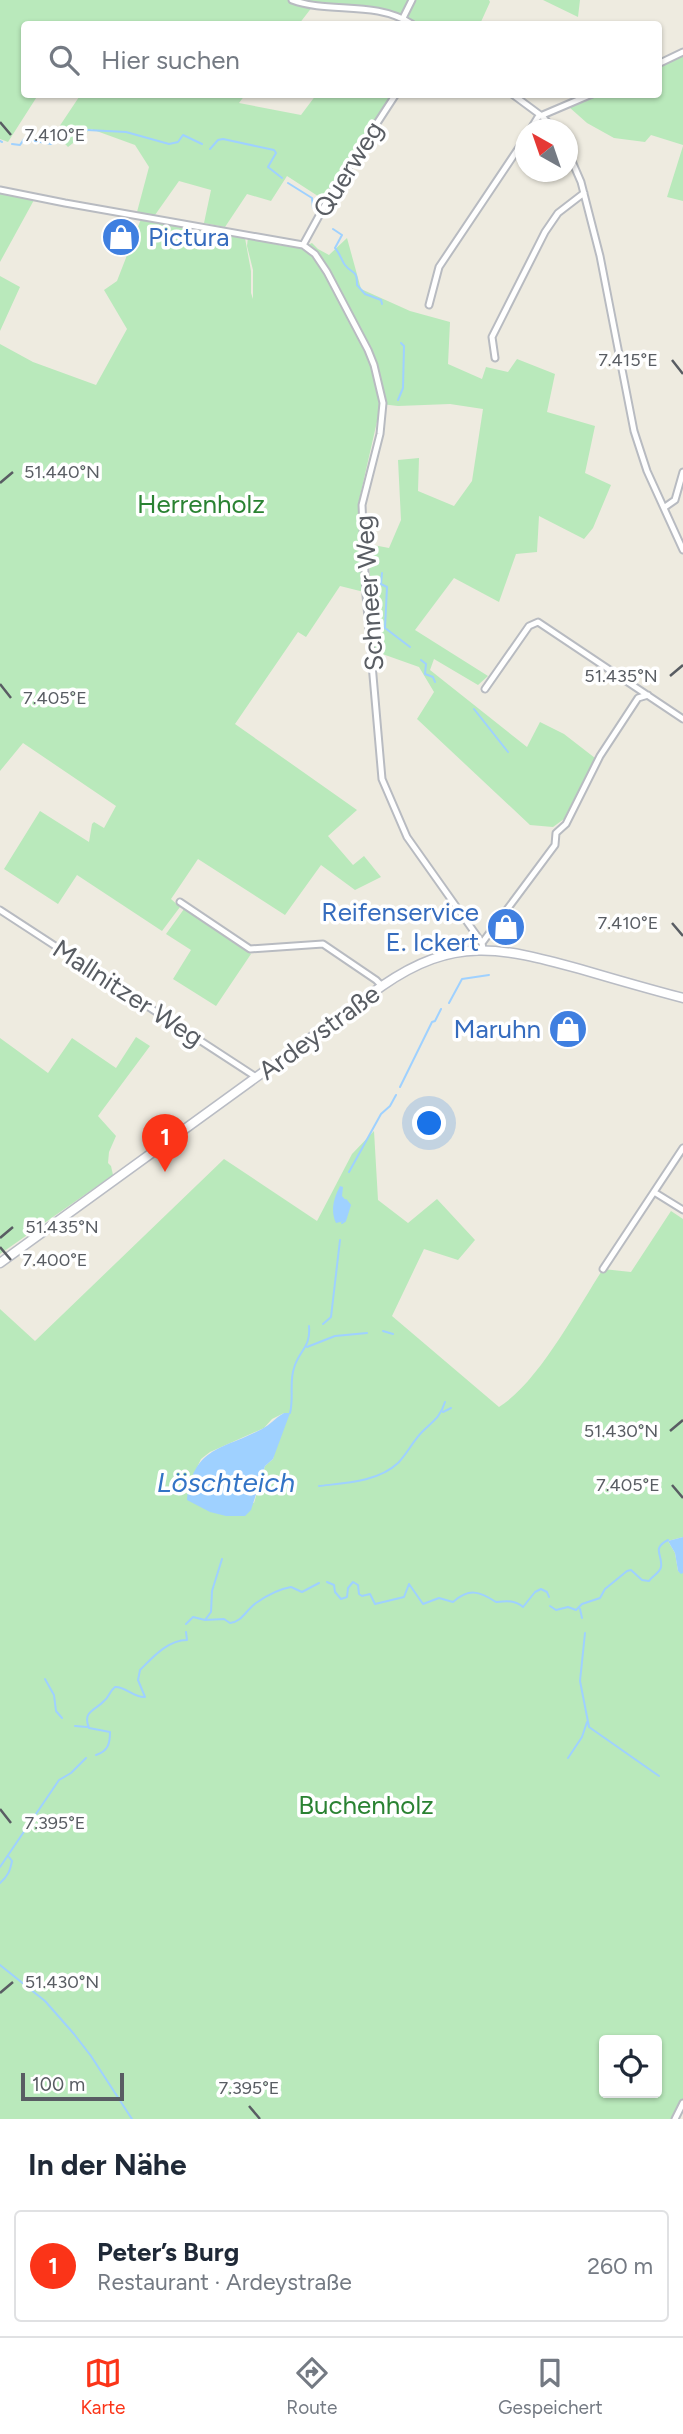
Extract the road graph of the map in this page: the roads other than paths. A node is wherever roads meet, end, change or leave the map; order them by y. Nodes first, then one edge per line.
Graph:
1 (292, 0) edge
2 (412, 0) edge
3 (311, 2) edge
4 (403, 18) junction
5 (408, 21) edge
6 (683, 52) edge
7 (662, 62) edge
8 (393, 98) edge
9 (517, 98) edge
10 (583, 98) edge
11 (543, 117) junction
12 (537, 119) edge
13 (515, 153) edge
14 (578, 173) edge
15 (0, 190) edge
16 (584, 193) junction
17 (303, 245) junction
18 (429, 305) dead end
19 (495, 358) dead end
20 (683, 472) edge
21 (675, 500) junction
22 (683, 504) edge
23 (666, 507) junction
24 (683, 550) edge
25 (485, 689) dead end
26 (648, 695) junction
27 (683, 719) edge
28 (180, 902) dead end
29 (0, 910) edge
30 (483, 946) junction
31 (382, 986) junction
32 (683, 998) edge
33 (256, 1077) junction
34 (683, 1148) edge
35 (654, 1192) junction
36 (683, 1210) edge
37 (0, 1263) edge
38 (603, 1269) dead end
39 (683, 2104) edge
40 (675, 2119) edge

1 - 3 street
2 - 4 street
3 - 4 street
4 - 5 street
6 - 7 street
8 - 17 street, Querweg
9 - 11 street
10 - 11 street
11 - 12 street
13 - 18 street
14 - 16 street
15 - 17 street
16 - 19 street
16 - 23 street
17 - 30 street, Schneer Weg
20 - 21 street
21 - 22 street
21 - 23 street
23 - 24 street
25 - 26 street
26 - 27 street
26 - 30 street
28 - 31 street
29 - 33 street, Mallnitzer Weg
30 - 31 main road, Ardeystraße
30 - 32 main road, Ardeystraße
31 - 33 main road, Ardeystraße
33 - 37 main road, Ardeystraße
34 - 35 street
35 - 36 street
35 - 38 street
39 - 40 street

